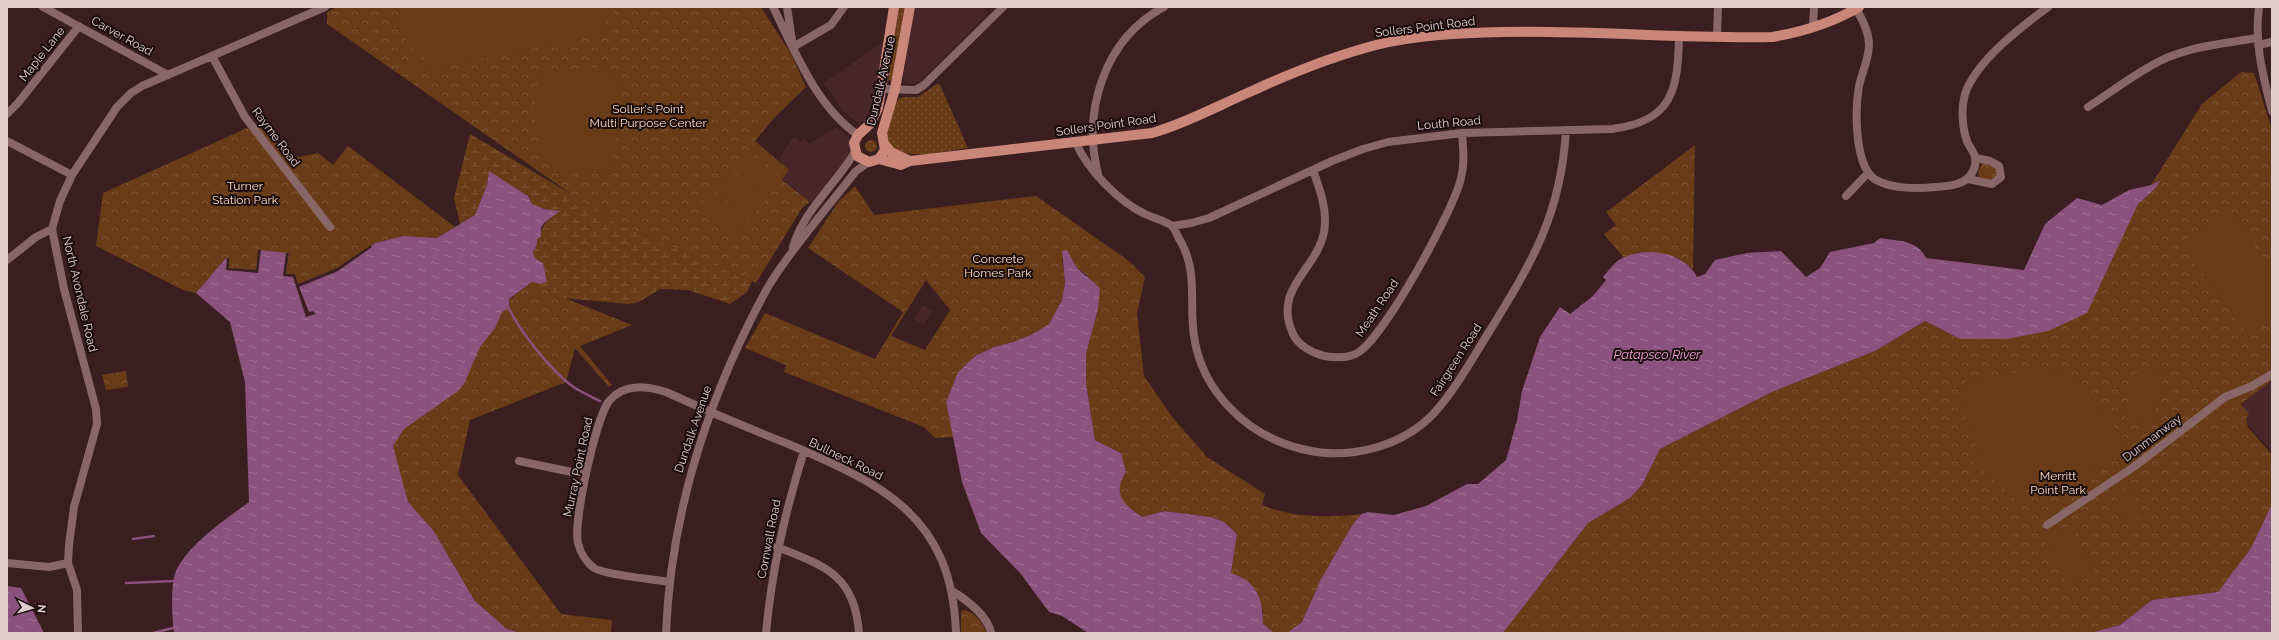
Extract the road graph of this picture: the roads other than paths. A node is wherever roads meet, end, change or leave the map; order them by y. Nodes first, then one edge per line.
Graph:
1 (43, 7) edge
2 (325, 7) edge
3 (773, 7) edge
4 (786, 7) edge
5 (844, 7) edge
6 (894, 7) edge
7 (910, 7) edge
8 (1003, 7) edge
9 (1164, 7) edge
10 (1718, 7) edge
11 (1814, 7) edge
12 (2048, 7) edge
13 (2259, 7) edge
14 (1857, 8) edge
15 (312, 9) edge
16 (79, 26) junction
17 (1813, 27) junction
18 (1679, 35) junction
19 (1717, 36) junction
20 (2258, 42) junction
21 (2272, 42) edge
22 (793, 47) junction
23 (212, 56) junction
24 (168, 75) junction
25 (882, 89) junction
26 (895, 89) junction
27 (2088, 107) dead end
28 (2272, 111) edge
29 (7, 114) edge
30 (1566, 130) junction
31 (860, 133) junction
32 (1462, 133) junction
33 (7, 141) edge
34 (884, 141) junction
35 (1094, 141) junction
36 (1076, 143) junction
37 (855, 152) junction
38 (1976, 158) junction
39 (879, 159) junction
40 (910, 161) junction
41 (868, 162) junction
42 (1313, 170) junction
43 (1868, 173) junction
44 (72, 175) junction
45 (1098, 175) junction
46 (1968, 179) junction
47 (1846, 196) dead end
48 (1172, 226) junction
49 (330, 227) dead end
50 (52, 229) junction
51 (792, 250) junction
52 (7, 260) edge
53 (2272, 374) edge
54 (711, 412) junction
55 (804, 451) junction
56 (519, 461) dead end
57 (586, 475) junction
58 (2047, 525) dead end
59 (777, 547) junction
60 (68, 563) junction
61 (7, 564) edge
62 (669, 582) junction
63 (952, 591) junction
64 (78, 633) edge
65 (666, 633) edge
66 (766, 633) edge
67 (859, 633) edge
68 (956, 633) edge
69 (992, 633) edge

1 - 16 street, Carver Road
2 - 15 street, North Avondale Road
3 - 22 street
4 - 22 street
5 - 22 street
6 - 25 main road, Dundalk Avenue
7 - 26 main road, Dundalk Avenue
8 - 26 street
9 - 35 street
10 - 19 street
11 - 17 street
12 - 38 street
13 - 20 street
14 - 17 main road, Sollers Point Road
14 - 43 street
15 - 23 street, North Avondale Road
16 - 24 street, Carver Road
16 - 29 street, Maple Lane
17 - 19 main road, Sollers Point Road
18 - 19 main road, Sollers Point Road
18 - 30 street, Louth Road
18 - 35 main road, Sollers Point Road
20 - 21 street
20 - 27 street
20 - 28 street
22 - 31 street
23 - 24 street, North Avondale Road
23 - 49 street, Rayme Road
24 - 44 street, North Avondale Road
25 - 26 street
25 - 31 main road, Dundalk Avenue
26 - 34 main road, Dundalk Avenue
30 - 32 street, Louth Road
30 - 48 street, Fairgreen Road
31 - 34 main road, Dundalk Avenue
31 - 37 main road, Dundalk Avenue
32 - 42 street, Louth Road
32 - 42 street, Meath Road
33 - 44 street
34 - 39 main road, Dundalk Avenue
34 - 40 main road
35 - 36 main road, Sollers Point Road
35 - 45 street
36 - 40 main road, Sollers Point Road
36 - 45 street
37 - 41 main road
37 - 51 street, Dundalk Avenue
38 - 46 street
38 - 46 street
39 - 40 main road, Sollers Point Road
39 - 41 main road, Dundalk Avenue
41 - 51 street, Dundalk Avenue
42 - 48 street, Louth Road
43 - 46 street
43 - 47 street
44 - 50 street, North Avondale Road
45 - 48 street
50 - 52 street
50 - 60 street, North Avondale Road
51 - 54 street, Dundalk Avenue
53 - 58 street, Dunmanway
54 - 55 street, Bullneck Road
54 - 57 street, Murray Point Road
54 - 62 street, Dundalk Avenue
55 - 59 street, Cornwall Road
55 - 63 street, Bullneck Road
56 - 57 street
57 - 62 street, Murray Point Road
59 - 66 street, Cornwall Road
59 - 67 street
60 - 61 street
60 - 64 street, North Avondale Road
62 - 65 street, Dundalk Avenue
63 - 68 street, Bullneck Road
63 - 69 street

